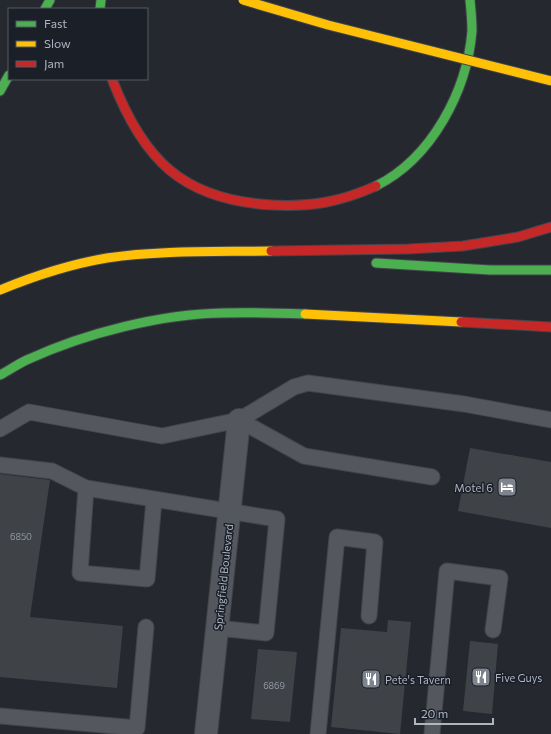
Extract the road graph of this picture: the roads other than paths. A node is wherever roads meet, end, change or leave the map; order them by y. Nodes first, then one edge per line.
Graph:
1 (243, 0) edge
2 (470, 0) edge
3 (8, 77) edge
4 (112, 80) edge
5 (551, 82) edge
6 (0, 91) edge
7 (551, 227) edge
8 (227, 252) junction
9 (322, 259) dead end
10 (369, 263) dead end
11 (551, 270) edge
12 (0, 290) edge
13 (551, 327) edge
14 (0, 375) edge
15 (239, 420) junction
16 (551, 420) edge
17 (0, 429) edge
18 (0, 465) edge
19 (432, 477) dead end
20 (86, 488) junction
21 (154, 500) junction
22 (230, 512) junction
23 (369, 616) dead end
24 (146, 627) dead end
25 (217, 628) junction
26 (493, 630) dead end
27 (0, 716) edge
28 (115, 730) edge
29 (206, 734) edge
30 (318, 734) edge
31 (432, 734) edge

1 - 5 main road, bridge
2 - 4 main road
3 - 6 main road
7 - 8 main road
8 - 9 main road
8 - 12 main road
10 - 11 main road
13 - 14 main road
15 - 16 lane
15 - 17 lane
15 - 19 lane
15 - 22 street, Springfield Boulevard
18 - 20 lane
20 - 21 lane
20 - 21 lane
21 - 22 lane
22 - 25 street, Springfield Boulevard
22 - 25 lane
23 - 30 lane
24 - 28 lane
25 - 29 street, Springfield Boulevard
26 - 31 lane
27 - 28 lane

